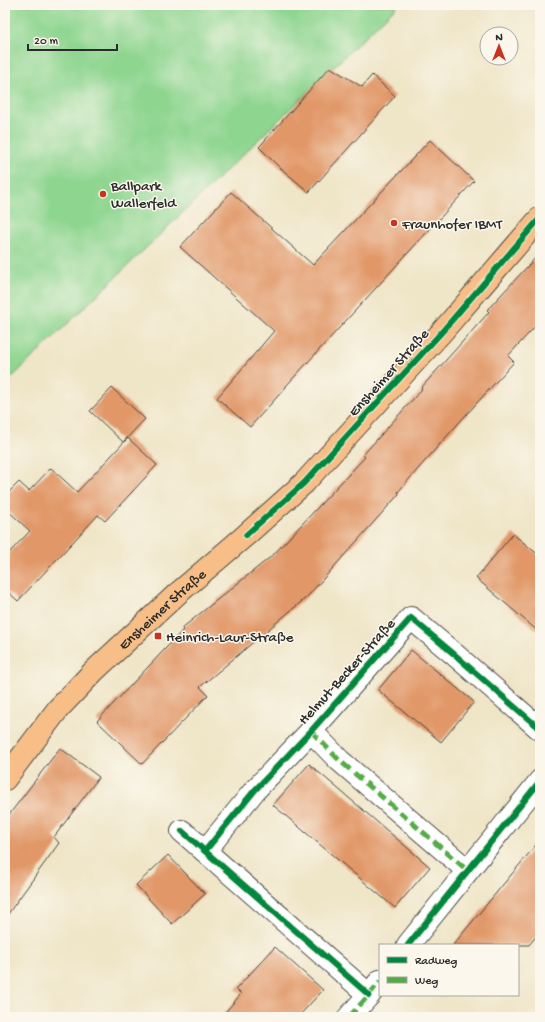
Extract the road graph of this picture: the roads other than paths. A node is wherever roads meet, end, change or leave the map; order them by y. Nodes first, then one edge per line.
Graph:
1 (540, 218) edge
2 (540, 729) edge
3 (311, 731) junction
4 (7, 771) edge
5 (540, 781) edge
6 (182, 831) dead end
7 (205, 851) junction
8 (467, 870) junction
9 (409, 944) edge
10 (374, 988) edge
11 (348, 1017) edge

1 - 4 main road, Ensheimer Straße
2 - 3 street, Helmut-Becker-Straße
3 - 7 street, Helmut-Becker-Straße
3 - 8 street, Helmut-Becker-Straße
5 - 8 street
6 - 7 street
7 - 10 street
8 - 9 street
10 - 11 street

